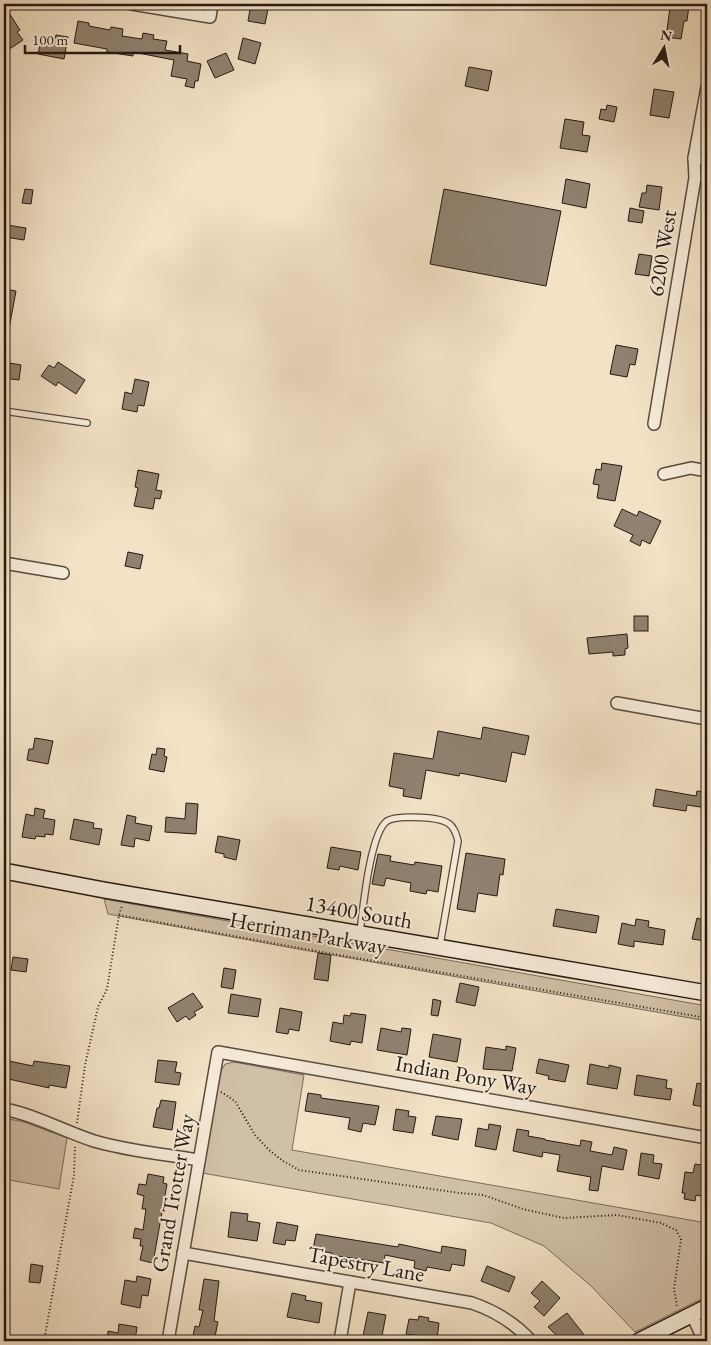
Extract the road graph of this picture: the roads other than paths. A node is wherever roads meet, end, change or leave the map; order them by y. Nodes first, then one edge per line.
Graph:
1 (132, 4) edge
2 (212, 4) edge
3 (707, 87) edge
4 (694, 158) junction
5 (707, 160) edge
6 (4, 411) edge
7 (87, 423) dead end
8 (654, 424) dead end
9 (707, 471) edge
10 (664, 474) dead end
11 (4, 563) edge
12 (63, 573) dead end
13 (617, 703) dead end
14 (707, 719) edge
15 (4, 871) edge
16 (360, 934) junction
17 (440, 947) junction
18 (707, 993) edge
19 (218, 1052) joint
20 (4, 1109) edge
21 (707, 1138) edge
22 (199, 1160) junction
23 (183, 1253) junction
24 (350, 1282) junction
25 (707, 1307) edge
26 (692, 1315) junction
27 (168, 1341) edge
28 (340, 1341) edge
29 (531, 1341) edge
30 (639, 1341) edge
31 (704, 1341) edge

1 - 2 street
3 - 4 street, 6200 West
4 - 5 street
4 - 8 street, 6200 West
6 - 7 lane
9 - 10 street
11 - 12 street
13 - 14 street
15 - 16 main road, 13400 South
16 - 17 main road, 13400 South
16 - 17 lane
17 - 18 main road, 13400 South
19 - 21 street, Indian Pony Way
19 - 22 street, Grand Trotter Way
20 - 22 street
22 - 23 street, Grand Trotter Way
23 - 24 street, Tapestry Lane
23 - 27 street, Grand Trotter Way
24 - 28 street
24 - 29 street, Tapestry Lane
25 - 26 main road
26 - 30 main road
26 - 31 street

